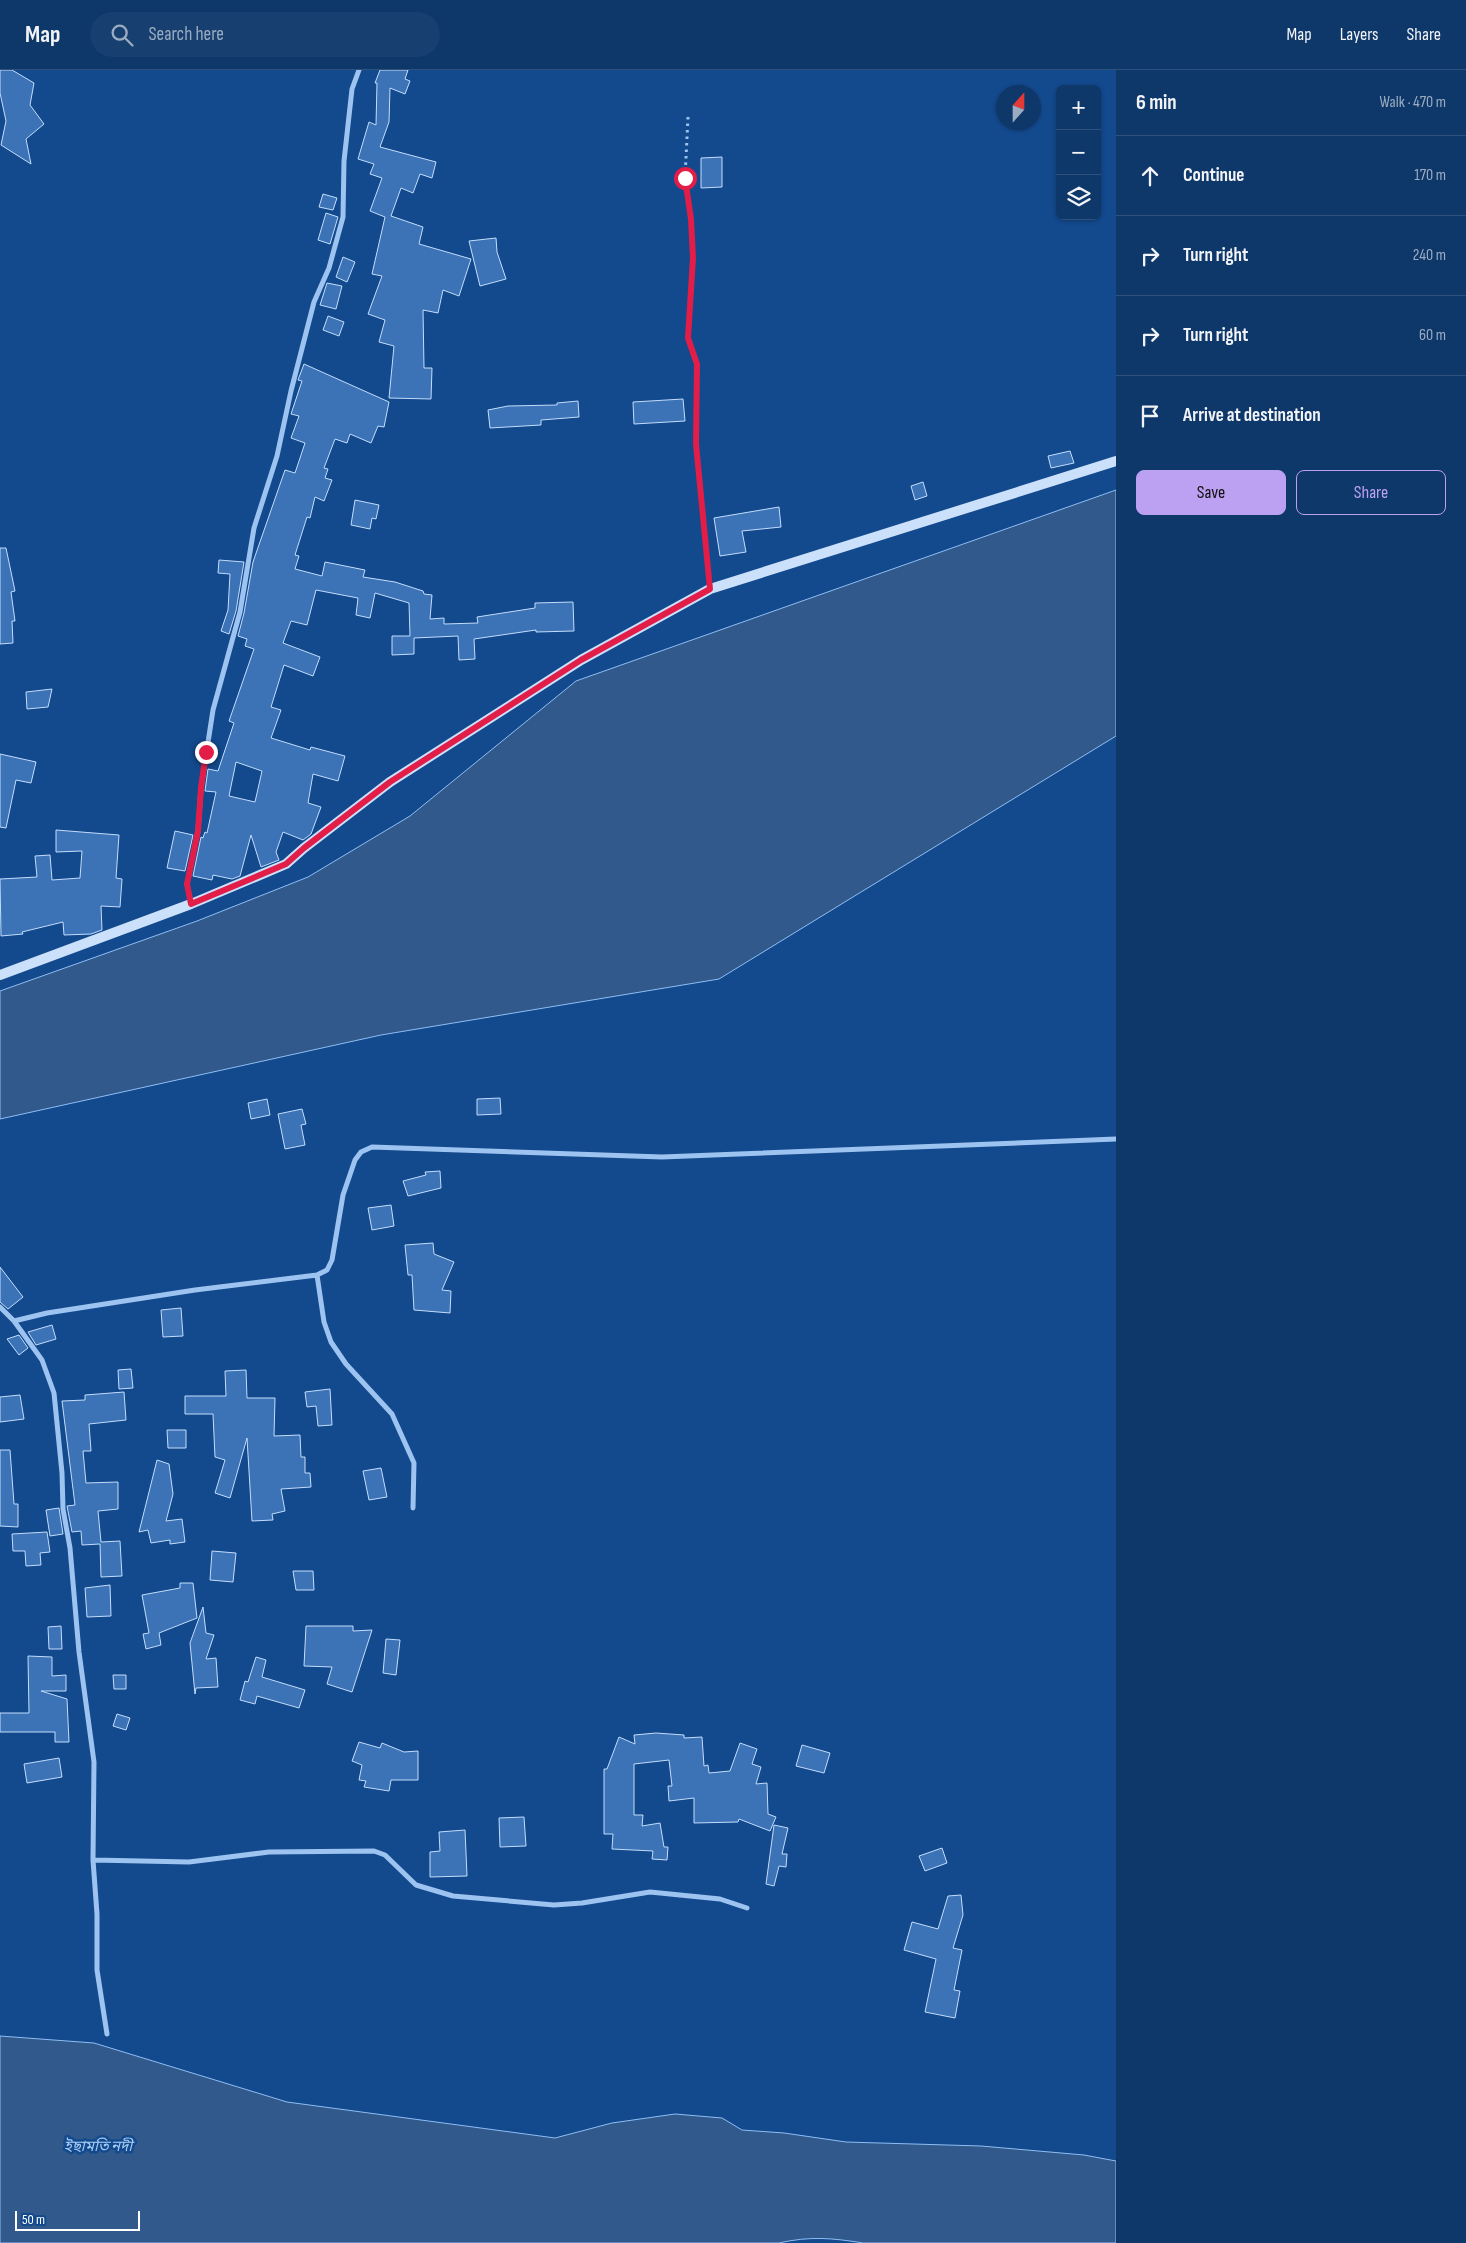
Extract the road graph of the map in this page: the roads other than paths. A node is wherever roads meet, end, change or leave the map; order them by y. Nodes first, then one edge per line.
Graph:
1 (359, 70) edge
2 (1116, 462) edge
3 (191, 904) junction
4 (0, 975) edge
5 (1116, 1139) edge
6 (317, 1275) junction
7 (0, 1307) edge
8 (14, 1321) junction
9 (413, 1508) dead end
10 (94, 1860) junction
11 (747, 1908) dead end
12 (107, 2034) dead end

1 - 3 street
2 - 3 street
3 - 4 street
5 - 6 street
6 - 8 street
6 - 9 street
7 - 8 street
8 - 10 street
10 - 11 street
10 - 12 street

